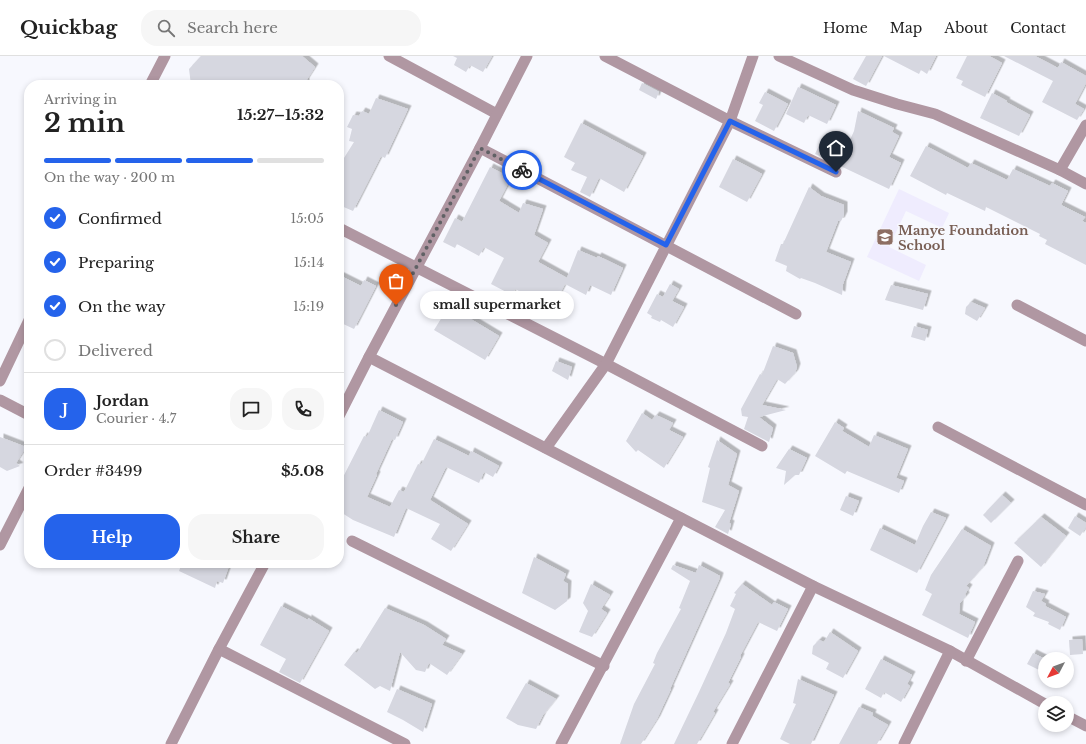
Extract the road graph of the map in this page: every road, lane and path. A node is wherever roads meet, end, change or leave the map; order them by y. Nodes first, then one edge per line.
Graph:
1 (165, 56) edge
2 (389, 56) edge
3 (527, 56) edge
4 (605, 56) edge
5 (753, 56) edge
6 (779, 56) edge
7 (153, 80) edge
8 (497, 114) junction
9 (730, 121) junction
10 (1086, 125) edge
11 (480, 148) junction
12 (1060, 170) junction
13 (836, 172) dead end
14 (1086, 184) edge
15 (344, 230) edge
16 (666, 245) junction
17 (416, 266) junction
18 (1017, 305) dead end
19 (796, 314) dead end
20 (24, 331) edge
21 (1086, 341) edge
22 (368, 357) junction
23 (606, 364) junction
24 (0, 381) edge
25 (0, 400) edge
26 (344, 406) edge
27 (24, 412) edge
28 (938, 426) dead end
29 (762, 446) dead end
30 (546, 448) junction
31 (24, 498) edge
32 (1086, 504) edge
33 (681, 518) junction
34 (352, 541) dead end
35 (0, 545) edge
36 (1018, 561) dead end
37 (262, 568) edge
38 (813, 586) junction
39 (219, 649) junction
40 (950, 651) junction
41 (966, 661) junction
42 (604, 666) junction
43 (1038, 700) edge
44 (1074, 720) edge
45 (1086, 726) edge
46 (171, 744) edge
47 (404, 744) edge
48 (561, 744) edge
49 (732, 744) edge
50 (904, 744) edge

1 - 7 street
2 - 8 street
3 - 8 street
4 - 9 street
5 - 9 street
6 - 12 street
8 - 11 street
9 - 13 street
9 - 16 street
10 - 12 street
11 - 16 street
11 - 17 street
12 - 14 street
15 - 17 street
16 - 19 street
16 - 23 street
17 - 22 street
17 - 23 street
18 - 21 street
20 - 24 street
22 - 26 street
22 - 30 street
23 - 29 street
23 - 30 street
25 - 27 street
28 - 32 street
30 - 33 street
31 - 35 street
33 - 38 street
33 - 42 street
34 - 42 street
36 - 41 street
37 - 39 street
38 - 40 street
38 - 49 street
39 - 46 street
39 - 47 street
40 - 41 street
40 - 50 street
41 - 43 street
42 - 48 street
44 - 45 street

